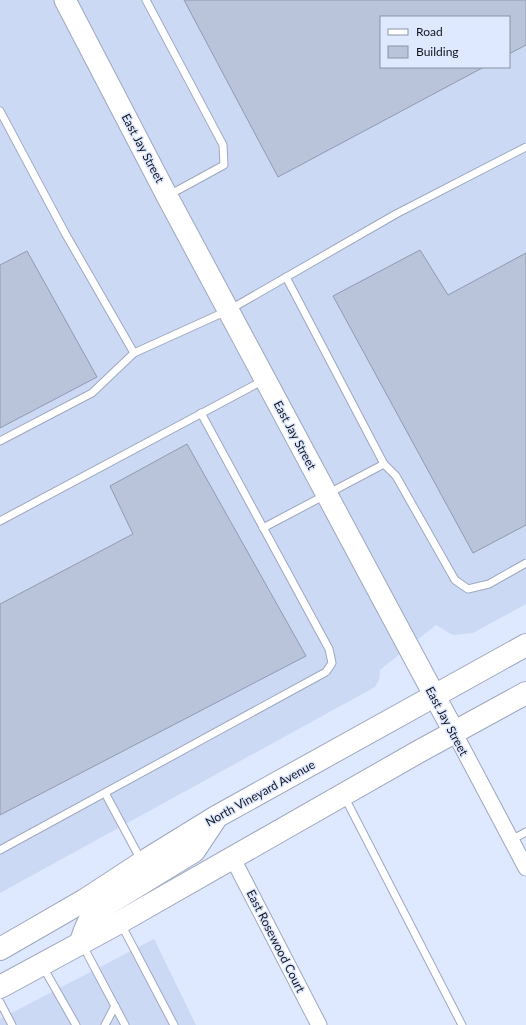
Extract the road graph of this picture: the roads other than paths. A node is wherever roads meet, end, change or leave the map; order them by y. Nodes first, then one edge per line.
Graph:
1 (65, 0) edge
2 (146, 0) edge
3 (0, 111) edge
4 (526, 147) edge
5 (167, 196) junction
6 (286, 277) junction
7 (229, 310) junction
8 (134, 353) junction
9 (266, 379) junction
10 (201, 413) junction
11 (0, 441) edge
12 (384, 464) junction
13 (327, 495) junction
14 (0, 521) edge
15 (263, 528) junction
16 (526, 563) edge
17 (526, 645) edge
18 (526, 693) edge
19 (434, 696) junction
20 (454, 732) junction
21 (105, 793) junction
22 (343, 795) junction
23 (216, 817) junction
24 (526, 832) edge
25 (511, 840) junction
26 (0, 850) edge
27 (232, 857) junction
28 (142, 862) junction
29 (526, 868) edge
30 (120, 922) junction
31 (0, 936) edge
32 (24, 936) junction
33 (81, 942) junction
34 (0, 949) edge
35 (42, 965) junction
36 (0, 988) edge
37 (0, 1002) edge
38 (115, 1006) junction
39 (12, 1025) edge
40 (76, 1025) edge
41 (105, 1025) edge
42 (125, 1025) edge
43 (174, 1025) edge
44 (319, 1025) edge
45 (462, 1025) edge

1 - 5 street, East Jay Street
2 - 5 lane
3 - 8 lane
4 - 6 lane
5 - 7 street, East Jay Street
6 - 7 lane
6 - 12 lane
7 - 8 lane
7 - 9 street, East Jay Street
8 - 11 lane
9 - 10 lane
9 - 13 street, East Jay Street
10 - 14 lane
10 - 15 lane
12 - 13 lane
12 - 16 lane
13 - 15 lane
13 - 19 street, East Jay Street
15 - 21 lane
17 - 19 main road, North Vineyard Avenue
18 - 20 main road
19 - 20 street, East Jay Street
19 - 23 main road, North Vineyard Avenue
20 - 22 main road
20 - 25 street, East Jay Street
21 - 26 lane
21 - 28 lane
22 - 27 main road
22 - 45 lane
23 - 28 main road, North Vineyard Avenue
23 - 33 main road
24 - 25 lane
25 - 29 street, East Jay Street
27 - 30 main road
27 - 44 street, East Rosewood Court
28 - 32 main road, North Vineyard Avenue
30 - 33 main road
30 - 43 lane
31 - 32 main road
32 - 34 main road, North Vineyard Avenue
33 - 35 main road
33 - 38 lane
35 - 36 main road
35 - 40 lane
37 - 39 lane
38 - 41 lane
38 - 42 lane

